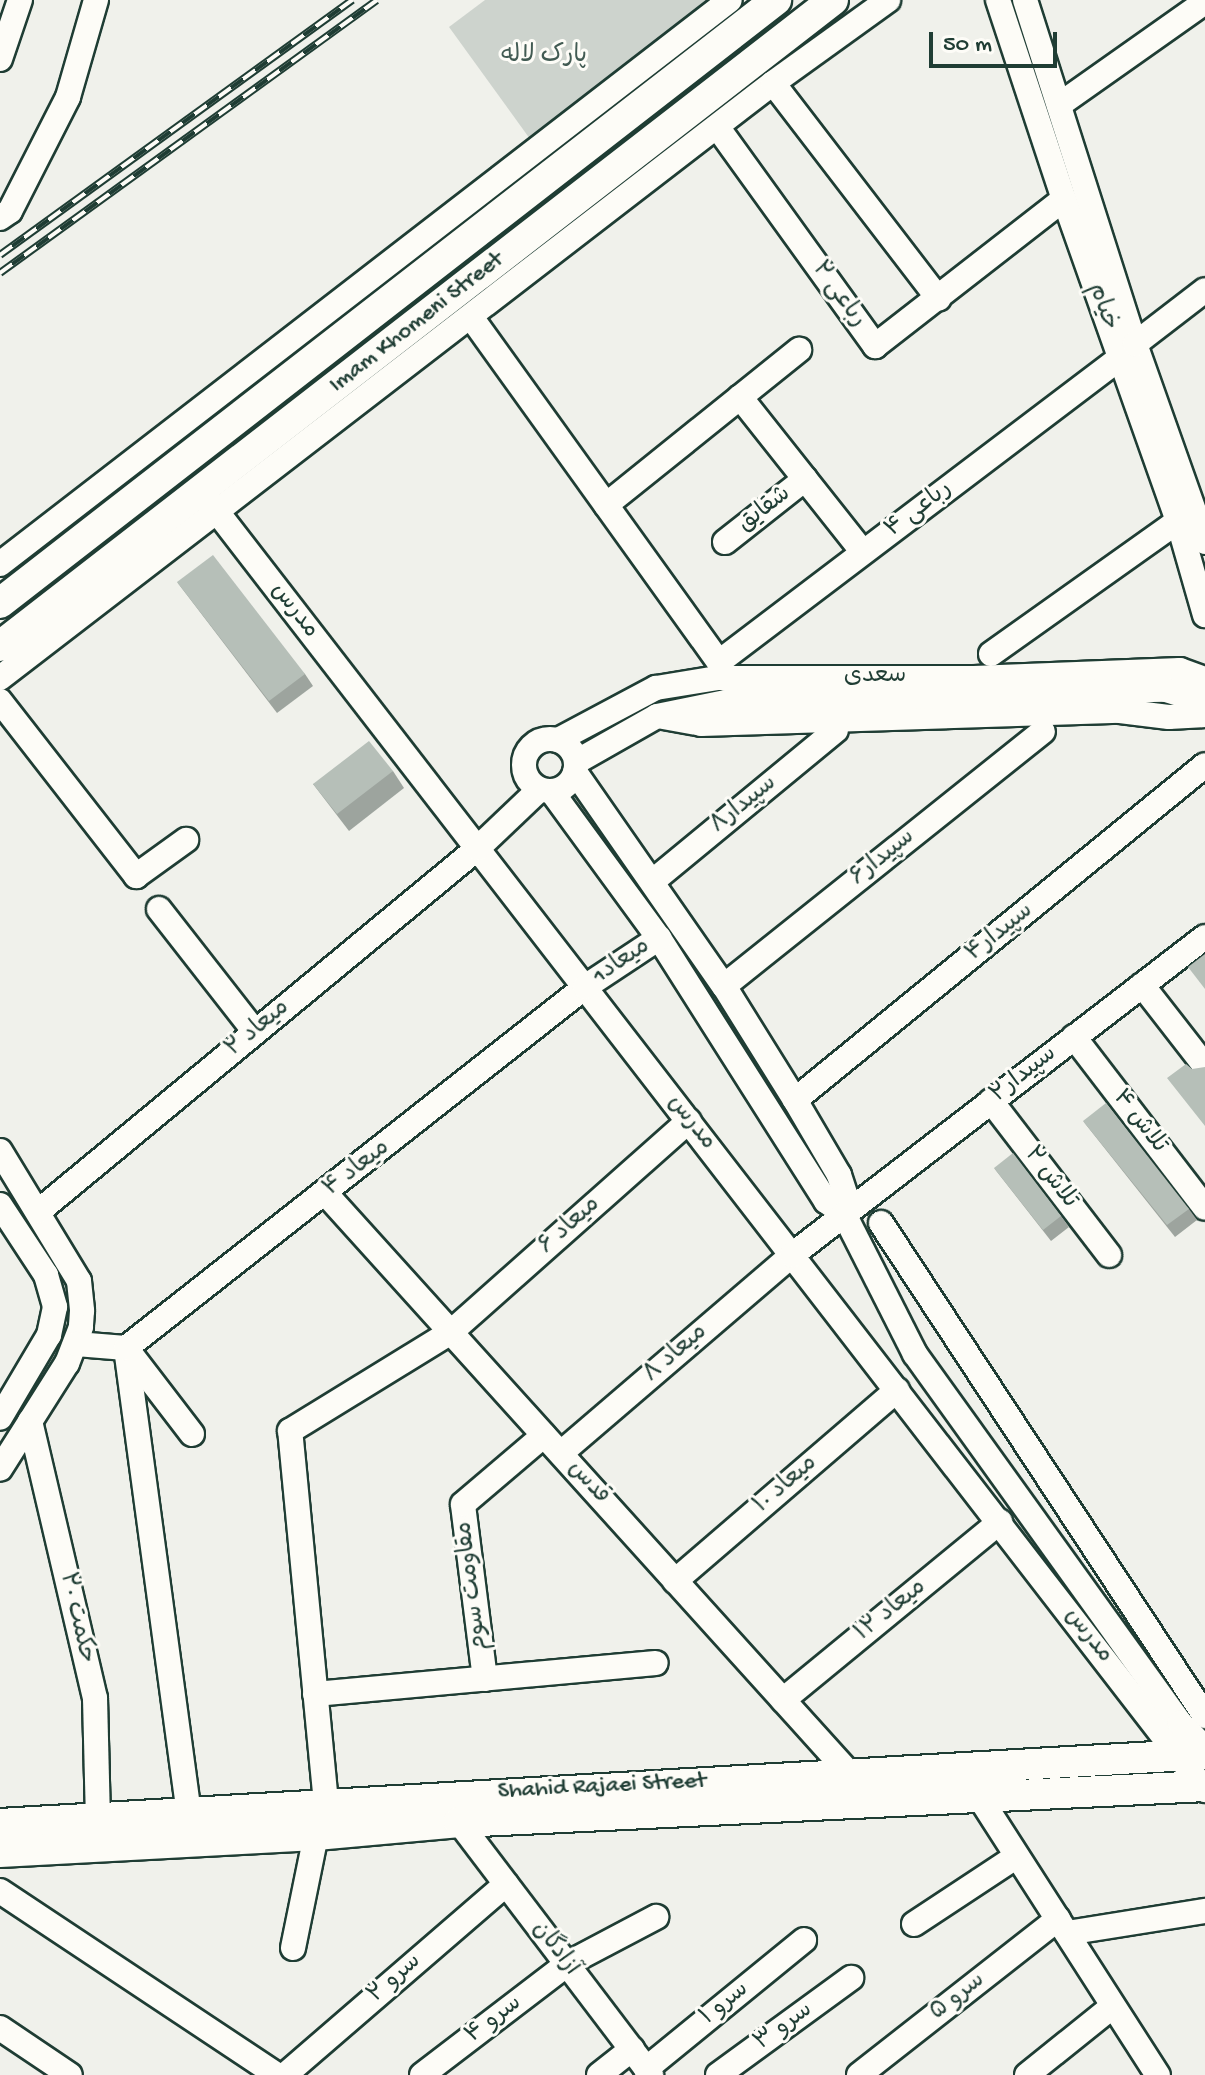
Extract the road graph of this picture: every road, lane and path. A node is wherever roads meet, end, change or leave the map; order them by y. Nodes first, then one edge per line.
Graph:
1 (20, 0) edge
2 (96, 0) edge
3 (730, 0) edge
4 (776, 0) edge
5 (833, 0) edge
6 (998, 0) edge
7 (1025, 0) edge
8 (1205, 2) edge
9 (877, 3) edge
10 (1044, 58) junction
11 (0, 59) edge
12 (1021, 68) junction
13 (773, 83) junction
14 (1059, 105) junction
15 (718, 128) junction
16 (1064, 199) junction
17 (0, 218) edge
18 (1205, 290) edge
19 (939, 299) junction
20 (471, 317) junction
21 (799, 350) dead end
22 (1128, 351) junction
23 (740, 397) junction
24 (179, 464) junction
25 (805, 479) junction
26 (209, 501) junction
27 (606, 505) junction
28 (1191, 505) edge
29 (725, 542) dead end
30 (1205, 542) edge
31 (863, 552) junction
32 (0, 564) edge
33 (124, 567) junction
34 (0, 603) edge
35 (1205, 615) edge
36 (0, 646) edge
37 (991, 654) dead end
38 (1203, 675) edge
39 (0, 678) edge
40 (0, 701) edge
41 (1205, 702) edge
42 (1205, 715) edge
43 (657, 716) junction
44 (836, 730) dead end
45 (1043, 731) dead end
46 (558, 740) junction
47 (1205, 765) edge
48 (576, 767) junction
49 (546, 791) junction
50 (186, 840) dead end
51 (478, 848) junction
52 (653, 881) junction
53 (159, 909) dead end
54 (1205, 937) edge
55 (659, 938) junction
56 (1142, 985) junction
57 (724, 986) junction
58 (585, 987) junction
59 (255, 1032) junction
60 (1074, 1037) junction
61 (1205, 1066) edge
62 (795, 1100) junction
63 (991, 1101) junction
64 (689, 1121) junction
65 (0, 1151) edge
66 (326, 1194) junction
67 (0, 1205) edge
68 (1205, 1208) edge
69 (39, 1211) junction
70 (844, 1214) junction
71 (881, 1223) dead end
72 (792, 1255) junction
73 (1109, 1255) dead end
74 (953, 1331) junction
75 (451, 1332) junction
76 (76, 1344) junction
77 (126, 1348) junction
78 (915, 1354) junction
79 (890, 1381) junction
80 (0, 1418) edge
81 (30, 1421) junction
82 (192, 1434) dead end
83 (552, 1444) junction
84 (0, 1469) edge
85 (1000, 1522) junction
86 (675, 1581) junction
87 (1128, 1599) junction
88 (1105, 1616) junction
89 (1084, 1631) junction
90 (656, 1663) dead end
91 (485, 1679) junction
92 (315, 1694) junction
93 (783, 1700) junction
94 (1205, 1716) edge
95 (1197, 1753) edge
96 (849, 1773) junction
97 (1205, 1787) edge
98 (978, 1795) junction
99 (326, 1803) junction
100 (459, 1809) junction
101 (189, 1813) junction
102 (98, 1818) junction
103 (0, 1824) edge
104 (316, 1835) junction
105 (0, 1852) edge
106 (1017, 1856) junction
107 (506, 1884) junction
108 (0, 1891) edge
109 (1205, 1911) edge
110 (656, 1917) dead end
111 (914, 1924) dead end
112 (1062, 1926) junction
113 (804, 1940) dead end
114 (293, 1948) dead end
115 (567, 1964) junction
116 (851, 1978) dead end
117 (1113, 2006) junction
118 (0, 2028) edge
119 (632, 2049) junction
120 (649, 2072) edge
121 (70, 2075) edge
122 (277, 2075) edge
123 (285, 2075) edge
124 (422, 2075) edge
125 (599, 2075) edge
126 (718, 2075) edge
127 (859, 2075) edge
128 (1027, 2075) edge
129 (1158, 2075) edge

1 - 11 street
2 - 17 street
3 - 32 street
4 - 24 main road, Imam Khomeni Street
5 - 26 main road, Imam Khomeni Street
6 - 12 street, خیام
7 - 10 street, خیام
8 - 14 street
9 - 13 street
10 - 12 street
10 - 14 street, خیام
12 - 16 street, خیام
13 - 15 street
13 - 19 street
14 - 22 street, خیام
15 - 19 street, رباعی ۲
15 - 20 street
16 - 19 street, رباعی ۲
16 - 22 street, خیام
18 - 22 street, رباعی ۴
20 - 26 street
20 - 27 street
21 - 23 street
22 - 28 street, خیام
22 - 31 street, رباعی ۴
23 - 25 street
23 - 27 street
24 - 26 main road
24 - 34 main road, Imam Khomeni Street
25 - 29 street, شقایق
25 - 31 street
26 - 33 main road, Imam Khomeni Street
26 - 51 street, مدرس
27 - 31 street, رباعی ۴
28 - 30 street, خیام
28 - 35 street, خیام
28 - 37 street
33 - 36 main road, Imam Khomeni Street
33 - 39 street
38 - 46 street, سعدی
40 - 50 street
41 - 43 street, سعدی
42 - 43 street, سعدی
43 - 48 street, سعدی
44 - 52 street, سپیدار۸
45 - 57 street, سپیدار۶
46 - 48 street
46 - 49 street
47 - 62 street, سپیدار۴
48 - 49 street
48 - 52 street
49 - 51 street
49 - 55 street
51 - 58 street, مدرس
51 - 59 street, میعاد ۲
52 - 57 street
53 - 59 street
54 - 56 street, سپیدار۲
55 - 58 street, میعاد1
55 - 70 street
56 - 60 street, سپیدار۲
56 - 61 street
57 - 62 street
58 - 64 street, مدرس
58 - 66 street, میعاد ۴
59 - 69 street, میعاد ۲
60 - 63 street, سپیدار۲
60 - 68 street, تلاش ۴
62 - 70 street
63 - 70 street, سپیدار۲
63 - 73 street, تلاش ۲
64 - 72 street, مدرس
64 - 75 street, میعاد ۶
65 - 69 street
66 - 75 street, قدس
66 - 77 street, میعاد ۴
67 - 80 street
69 - 76 street
70 - 72 street, سپیدار۲
70 - 78 street, مدرس
71 - 74 street
72 - 79 street, مدرس
72 - 83 street, میعاد ۸
74 - 78 street, میعاد ۱۰
74 - 87 street
75 - 83 street, قدس
75 - 92 street, میعاد ۶
76 - 77 street
76 - 81 street
77 - 82 street
77 - 101 street
78 - 79 street, میعاد ۱۰
78 - 88 street, مدرس
79 - 85 street, مدرس
79 - 86 street, میعاد ۱۰
81 - 84 street
81 - 102 street, حکمت ۲۰
83 - 86 street, قدس
83 - 91 street, مقاومت سوم
85 - 89 street, مدرس
85 - 93 street, میعاد ۱۲
86 - 93 street, قدس
87 - 88 street
87 - 94 street
88 - 89 street
88 - 95 street, مدرس
89 - 95 street, مدرس
90 - 91 street
91 - 92 street
92 - 99 street
93 - 96 street, قدس
95 - 96 main road, Shahid Rajaei Street
95 - 97 street
96 - 100 main road, Shahid Rajaei Street
97 - 98 main road, Shahid Rajaei Street
98 - 100 main road, Shahid Rajaei Street
98 - 106 street
99 - 100 main road, Shahid Rajaei Street
99 - 101 main road, Shahid Rajaei Street
100 - 104 main road, Shahid Rajaei Street
100 - 107 street, آزادگان
101 - 102 main road, Shahid Rajaei Street
102 - 103 main road, Shahid Rajaei Street
104 - 105 main road, Shahid Rajaei Street
104 - 114 street
106 - 111 street
106 - 112 street
107 - 115 street, آزادگان
107 - 123 street, سرو ۲
108 - 122 street
109 - 112 street
110 - 115 street, سرو ۴
112 - 117 street
112 - 127 street, سرو ۵
113 - 120 street, سرو ۱
115 - 119 street, آزادگان
115 - 124 street, سرو ۴
116 - 126 street, سرو ۳
117 - 128 street
117 - 129 street
118 - 121 street
119 - 120 street, آزادگان
119 - 125 street

